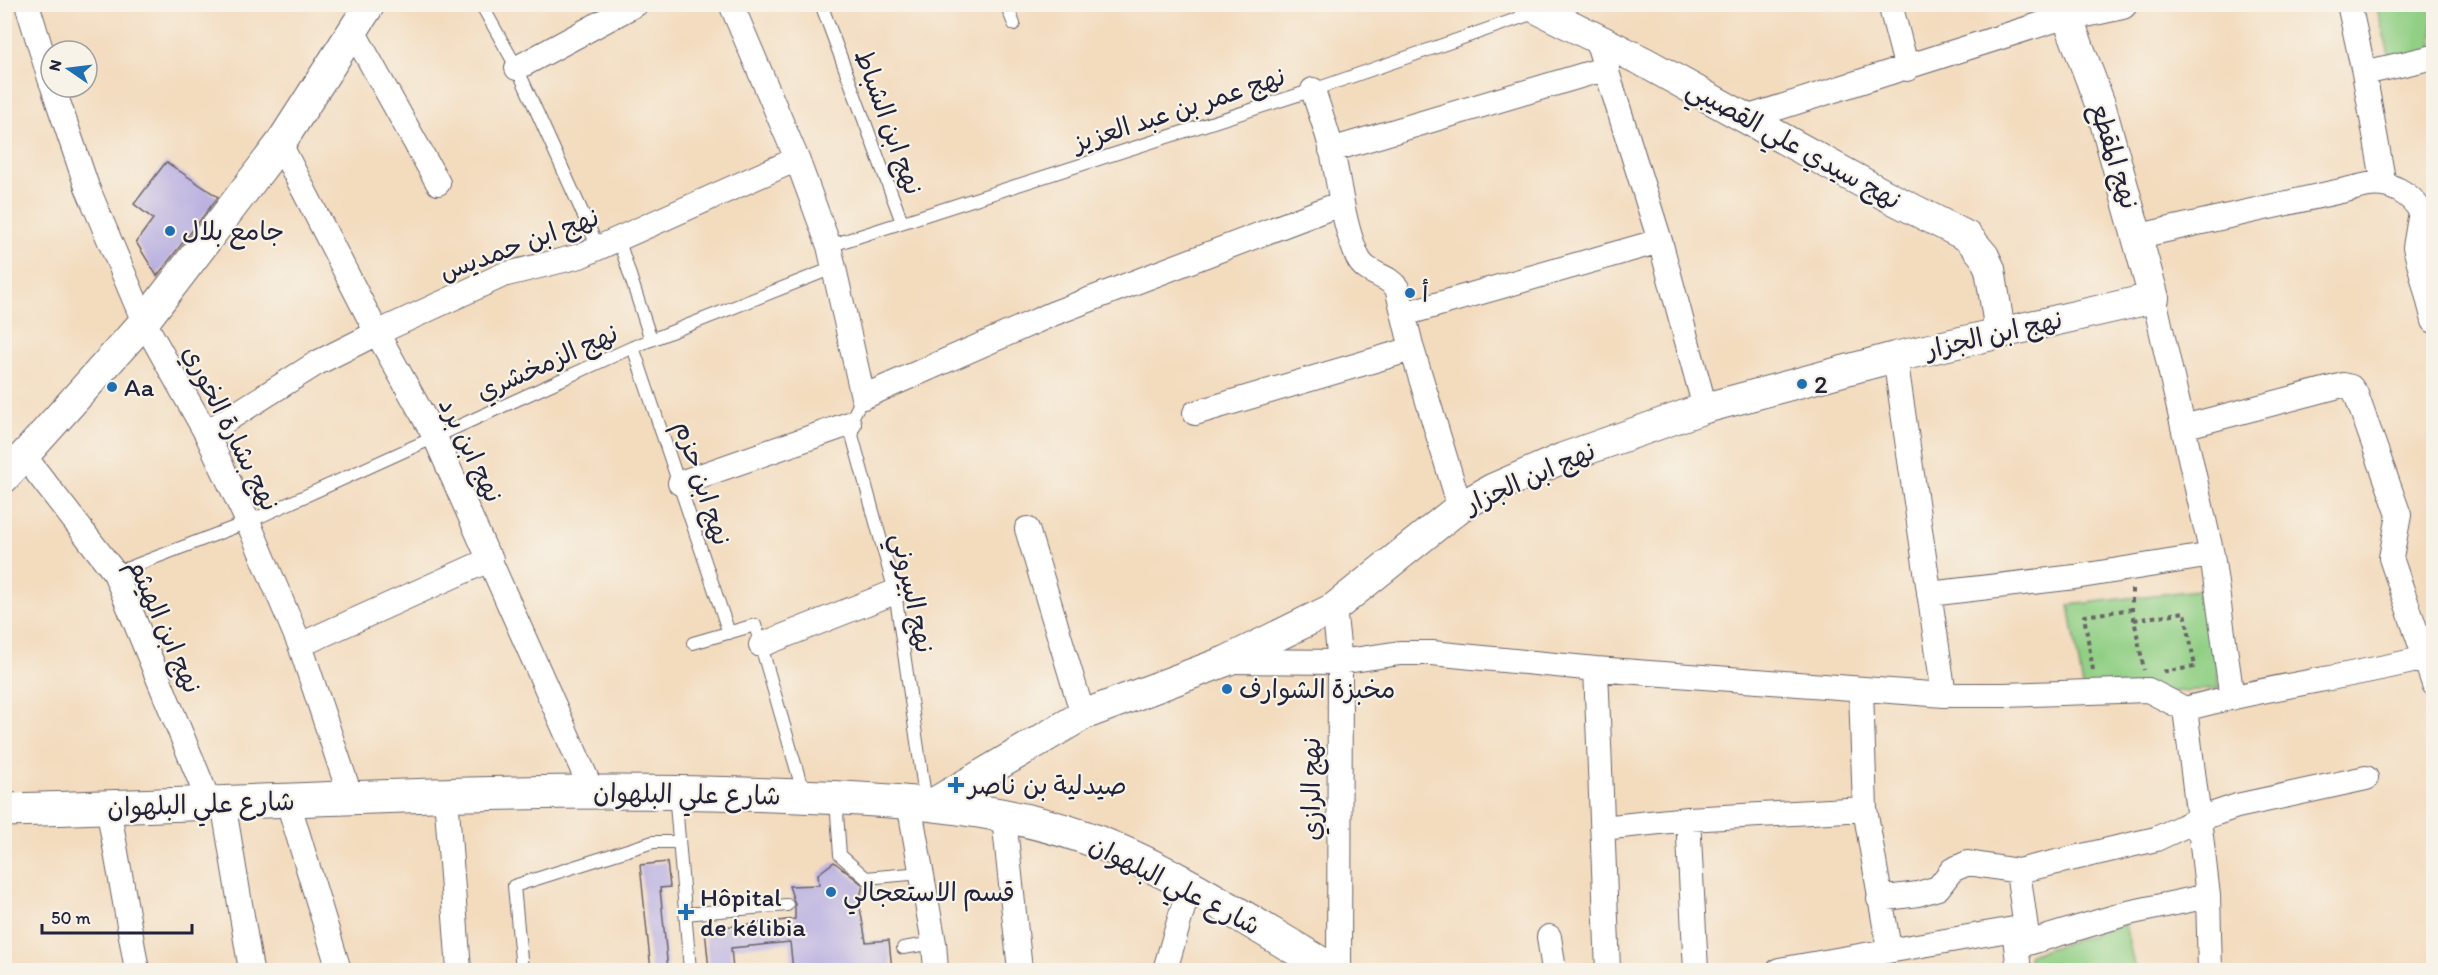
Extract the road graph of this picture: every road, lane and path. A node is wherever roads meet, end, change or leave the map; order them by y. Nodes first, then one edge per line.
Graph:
1 (27, 4) edge
2 (370, 4) edge
3 (481, 4) edge
4 (636, 4) edge
5 (731, 4) edge
6 (821, 4) edge
7 (1006, 4) edge
8 (1890, 4) edge
9 (2122, 4) edge
10 (2349, 4) edge
11 (1543, 7) edge
12 (2065, 10) edge
13 (1014, 24) dead end
14 (353, 31) junction
15 (1597, 40) junction
16 (39, 43) edge
17 (2433, 57) edge
18 (518, 68) junction
19 (1606, 68) junction
20 (1907, 69) junction
21 (2364, 73) junction
22 (1313, 90) junction
23 (57, 99) edge
24 (1746, 118) junction
25 (280, 144) junction
26 (1331, 150) junction
27 (797, 159) junction
28 (438, 183) dead end
29 (2384, 185) junction
30 (1341, 203) junction
31 (902, 222) junction
32 (2433, 231) edge
33 (2139, 236) junction
34 (1660, 241) junction
35 (608, 242) junction
36 (2415, 247) junction
37 (831, 257) junction
38 (2154, 298) junction
39 (1404, 314) junction
40 (2433, 321) edge
41 (144, 322) junction
42 (2000, 332) junction
43 (376, 333) junction
44 (651, 340) junction
45 (633, 347) junction
46 (1412, 349) junction
47 (1895, 357) junction
48 (863, 397) junction
49 (1705, 408) junction
50 (1195, 413) dead end
51 (849, 424) junction
52 (2183, 427) junction
53 (206, 433) junction
54 (435, 437) junction
55 (25, 457) junction
56 (4, 478) edge
57 (680, 483) junction
58 (1460, 507) junction
59 (248, 522) junction
60 (1027, 529) dead end
61 (2212, 555) junction
62 (491, 559) junction
63 (2133, 567) junction
64 (115, 573) junction
65 (895, 592) junction
66 (1929, 594) junction
67 (1334, 608) junction
68 (2132, 609) junction
69 (2134, 620) junction
70 (729, 633) junction
71 (693, 644) dead end
72 (300, 645) junction
73 (761, 645) junction
74 (2425, 658) junction
75 (1226, 661) junction
76 (1340, 662) junction
77 (1596, 669) junction
78 (2134, 669) dead end
79 (2094, 674) dead end
80 (2145, 677) junction
81 (2433, 684) edge
82 (1861, 690) junction
83 (1944, 694) junction
84 (2232, 698) junction
85 (2185, 709) junction
86 (1083, 715) junction
87 (2366, 778) dead end
88 (592, 791) junction
89 (675, 792) junction
90 (446, 795) junction
91 (820, 797) junction
92 (351, 798) junction
93 (216, 802) junction
94 (288, 802) junction
95 (922, 804) junction
96 (108, 807) junction
97 (1865, 809) junction
98 (4, 810) edge
99 (1004, 818) junction
100 (1688, 819) junction
101 (2199, 819) junction
102 (1602, 828) junction
103 (677, 842) junction
104 (2018, 871) junction
105 (921, 873) junction
106 (1189, 887) junction
107 (2208, 896) junction
108 (1879, 899) junction
109 (787, 905) dead end
110 (685, 914) junction
111 (2021, 936) junction
112 (1549, 937) dead end
113 (934, 943) junction
114 (903, 948) dead end
115 (1889, 949) junction
116 (244, 968) edge
117 (137, 970) edge
118 (339, 970) edge
119 (459, 970) edge
120 (522, 970) edge
121 (690, 970) edge
122 (936, 970) edge
123 (1020, 970) edge
124 (1165, 970) edge
125 (1332, 970) edge
126 (1339, 970) edge
127 (1554, 970) edge
128 (1608, 970) edge
129 (1696, 970) edge
130 (1779, 970) edge
131 (2019, 970) edge
132 (2210, 970) edge

1 - 16 street
2 - 14 street
3 - 18 lane
4 - 18 street
5 - 27 street
6 - 31 lane, نهج ابن الشباط
7 - 13 lane
8 - 20 street
9 - 12 street
10 - 21 street
11 - 15 street, نهج سيدي علي القصيبي
11 - 22 lane, نهج عمر بن عبد العزيز
12 - 20 street
12 - 33 street, نهج المقطع
14 - 25 street
14 - 28 street
15 - 19 street
15 - 24 street, نهج سيدي علي القصيبي
17 - 21 street
18 - 35 lane
19 - 26 street
19 - 34 street
20 - 24 street
21 - 29 street
22 - 26 street
22 - 31 lane, نهج عمر بن عبد العزيز
23 - 41 street, نهج بشارة الخوري
24 - 42 street, نهج سيدي علي القصيبي
25 - 41 street
25 - 43 street, نهج ابن برد
26 - 30 street
27 - 35 street, نهج ابن حمديس
27 - 37 street
29 - 33 street
29 - 36 street
30 - 39 street
30 - 48 street
31 - 37 lane, نهج عمر بن عبد العزيز
32 - 36 street
33 - 38 street, نهج المقطع
34 - 39 street
34 - 49 street
35 - 43 street, نهج ابن حمديس
35 - 44 lane
36 - 40 street
37 - 44 lane, نهج الزمخشري
37 - 48 street
38 - 42 street, نهج ابن الجزار
38 - 52 street
39 - 46 street
41 - 53 street, نهج بشارة الخوري
41 - 55 street
42 - 47 street, نهج ابن الجزار
43 - 53 street, نهج ابن حمديس
43 - 54 street, نهج ابن برد
44 - 45 lane, نهج الزمخشري
45 - 54 lane, نهج الزمخشري
45 - 57 lane, نهج ابن حزم
46 - 50 street
46 - 58 street
47 - 49 street, نهج ابن الجزار
47 - 66 street
48 - 51 lane
49 - 58 street, نهج ابن الجزار
51 - 57 street
51 - 65 lane, نهج البيروني
52 - 61 street
52 - 74 street
53 - 59 street, نهج بشارة الخوري
54 - 59 lane, نهج الزمخشري
54 - 62 street, نهج ابن برد
55 - 56 street
55 - 64 street, نهج ابن الهيثم
57 - 70 lane, نهج ابن حزم
58 - 67 street, نهج ابن الجزار
59 - 64 lane, نهج الزمخشري
59 - 72 street, نهج بشارة الخوري
60 - 86 street
61 - 63 street
61 - 84 street
62 - 72 street
62 - 88 street, نهج ابن برد
63 - 66 street
63 - 68 path
64 - 93 street, نهج ابن الهيثم
65 - 73 street
65 - 95 lane, نهج البيروني
66 - 83 street
67 - 75 street, نهج ابن الجزار
67 - 76 street, نهج الرازي
68 - 69 path
68 - 79 path
69 - 80 path
69 - 80 path
70 - 71 lane
70 - 73 lane
72 - 92 street, نهج بشارة الخوري
73 - 91 lane
74 - 81 street
74 - 84 street
75 - 76 street
75 - 86 street, نهج ابن الجزار
76 - 77 street
76 - 126 street, نهج الرازي
77 - 82 street
77 - 102 street
78 - 80 path
80 - 83 street
80 - 85 street
82 - 83 street
82 - 97 street
84 - 85 street
85 - 101 street
86 - 95 street, نهج ابن الجزار
87 - 101 street
88 - 89 main road, شارع علي البلهوان
88 - 90 main road, شارع علي البلهوان
89 - 91 main road, شارع علي البلهوان
89 - 103 lane
90 - 92 main road, شارع علي البلهوان
90 - 119 street
91 - 95 main road, شارع علي البلهوان
91 - 105 lane
92 - 94 main road, شارع علي البلهوان
93 - 94 main road, شارع علي البلهوان
93 - 96 main road, شارع علي البلهوان
93 - 116 street, نهج ابن الهيثم
94 - 118 street
95 - 99 main road, شارع علي البلهوان
95 - 105 street
96 - 98 main road, شارع علي البلهوان
96 - 117 street
97 - 100 street
97 - 108 street
99 - 106 main road, شارع علي البلهوان
99 - 123 street
100 - 102 street
100 - 129 street
101 - 104 street
101 - 107 street
102 - 128 street
103 - 110 lane
103 - 120 lane
104 - 108 street
104 - 111 street
105 - 113 street
106 - 124 street
106 - 125 main road, شارع علي البلهوان
107 - 111 street
107 - 132 street
108 - 115 street
109 - 110 lane
110 - 121 lane
111 - 115 street
111 - 131 street
112 - 127 street
113 - 114 lane
113 - 122 street
115 - 130 street

